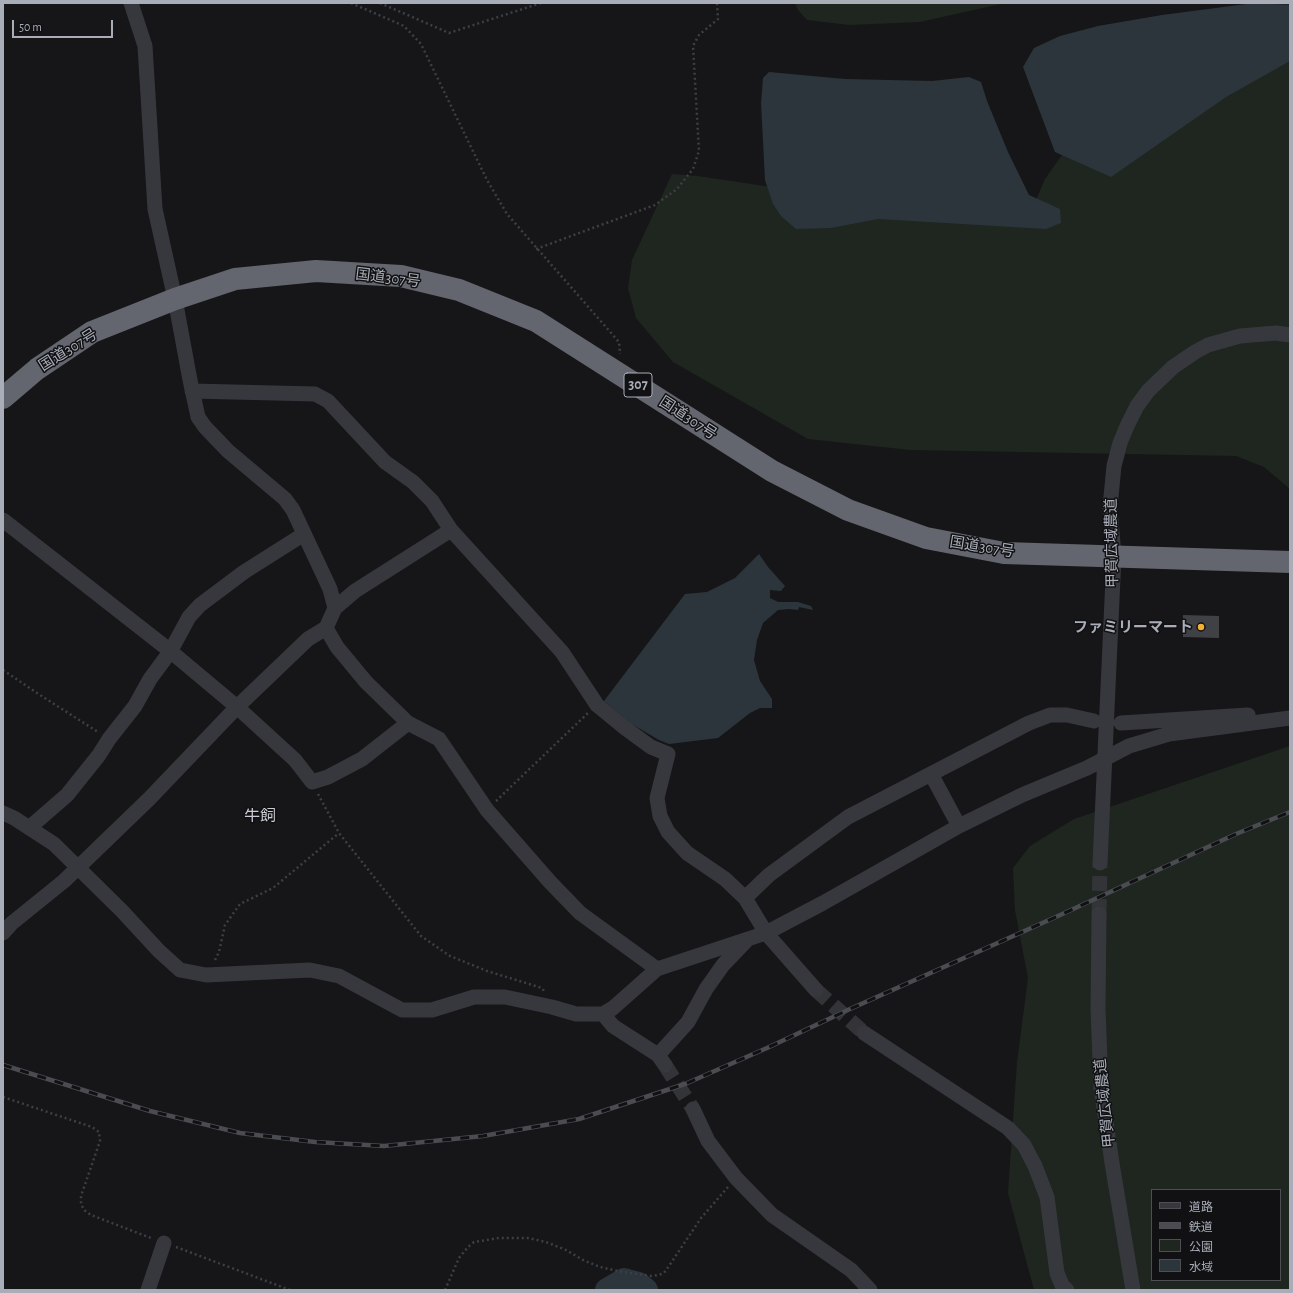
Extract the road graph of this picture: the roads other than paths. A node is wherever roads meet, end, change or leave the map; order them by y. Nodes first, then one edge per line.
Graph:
1 (131, 3) edge
2 (175, 299) junction
3 (1290, 335) edge
4 (192, 391) junction
5 (3, 398) edge
6 (3, 520) edge
7 (451, 530) junction
8 (304, 534) junction
9 (1114, 556) junction
10 (1290, 562) edge
11 (335, 608) junction
12 (326, 628) junction
13 (170, 652) junction
14 (236, 707) junction
15 (1290, 718) edge
16 (1094, 721) dead end
17 (408, 723) junction
18 (1121, 723) dead end
19 (1258, 723) junction
20 (1105, 759) junction
21 (931, 774) junction
22 (3, 812) edge
23 (959, 826) junction
24 (29, 828) junction
25 (1100, 863) tunnel mouth
26 (78, 867) junction
27 (745, 898) junction
28 (1099, 914) tunnel mouth
29 (3, 932) edge
30 (766, 933) junction
31 (748, 938) junction
32 (657, 969) junction
33 (816, 990) tunnel mouth
34 (603, 1014) junction
35 (864, 1033) tunnel mouth
36 (692, 1109) tunnel mouth
37 (164, 1243) road end
38 (148, 1290) edge
39 (870, 1290) edge
40 (1067, 1290) edge
41 (1134, 1290) edge

1 - 2 street
2 - 4 street
2 - 5 highway, 国道307号 / 307
2 - 9 highway, 国道307号 / 307
3 - 9 street, 甲賀広域農道
4 - 7 street
4 - 8 street
6 - 13 street
7 - 11 street
7 - 27 street
8 - 11 street
8 - 13 street
9 - 10 highway, 国道307号 / 307
9 - 20 street, 甲賀広域農道
11 - 12 street
12 - 14 street
12 - 17 street
13 - 14 street
13 - 24 street
14 - 17 street
14 - 26 street
15 - 19 street
16 - 21 street
17 - 32 street
18 - 19 street
19 - 20 street
20 - 23 street
20 - 25 street, 甲賀広域農道
21 - 23 street
21 - 27 street
22 - 24 street
23 - 30 street
24 - 26 street
26 - 29 street
26 - 34 street
27 - 30 street
28 - 41 street, 甲賀広域農道
30 - 31 street
30 - 33 street
31 - 32 street
31 - 34 street
32 - 34 street
35 - 40 street
36 - 39 street
37 - 38 street

